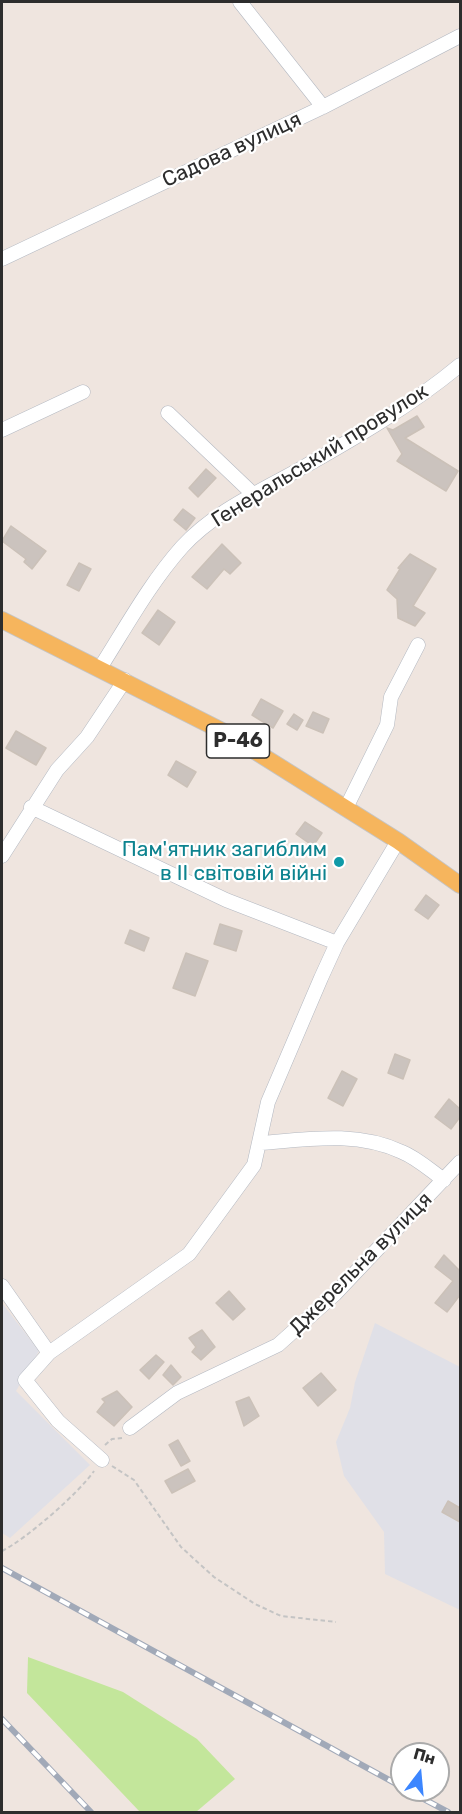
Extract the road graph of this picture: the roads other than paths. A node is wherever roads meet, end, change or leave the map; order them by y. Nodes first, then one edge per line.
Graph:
1 (240, 2) edge
2 (460, 36) edge
3 (323, 107) junction
4 (2, 259) edge
5 (460, 365) edge
6 (83, 392) dead end
7 (168, 413) dead end
8 (2, 430) edge
9 (254, 495) junction
10 (2, 620) edge
11 (418, 645) dead end
12 (100, 668) junction
13 (125, 680) junction
14 (31, 807) junction
15 (346, 808) junction
16 (398, 841) junction
17 (2, 856) edge
18 (460, 885) edge
19 (337, 943) junction
20 (261, 1143) junction
21 (460, 1162) edge
22 (444, 1180) junction
23 (2, 1286) edge
24 (49, 1353) junction
25 (130, 1428) road end
26 (102, 1460) road end

1 - 3 street
2 - 3 street, Садова вулиця
3 - 4 street, Садова вулиця
5 - 9 street, Генеральський провулок
6 - 8 street
7 - 9 street
9 - 12 street, Генеральський провулок
10 - 12 main road, Р-46
11 - 15 street
12 - 13 main road, Р-46
13 - 14 street
13 - 15 main road, Р-46
14 - 17 street
14 - 19 street
15 - 16 main road, Р-46
16 - 18 main road, Р-46
16 - 19 street
19 - 20 street
20 - 22 street
20 - 24 street
21 - 22 street, Джерельна вулиця
22 - 25 street, Джерельна вулиця
23 - 24 street
24 - 26 street

